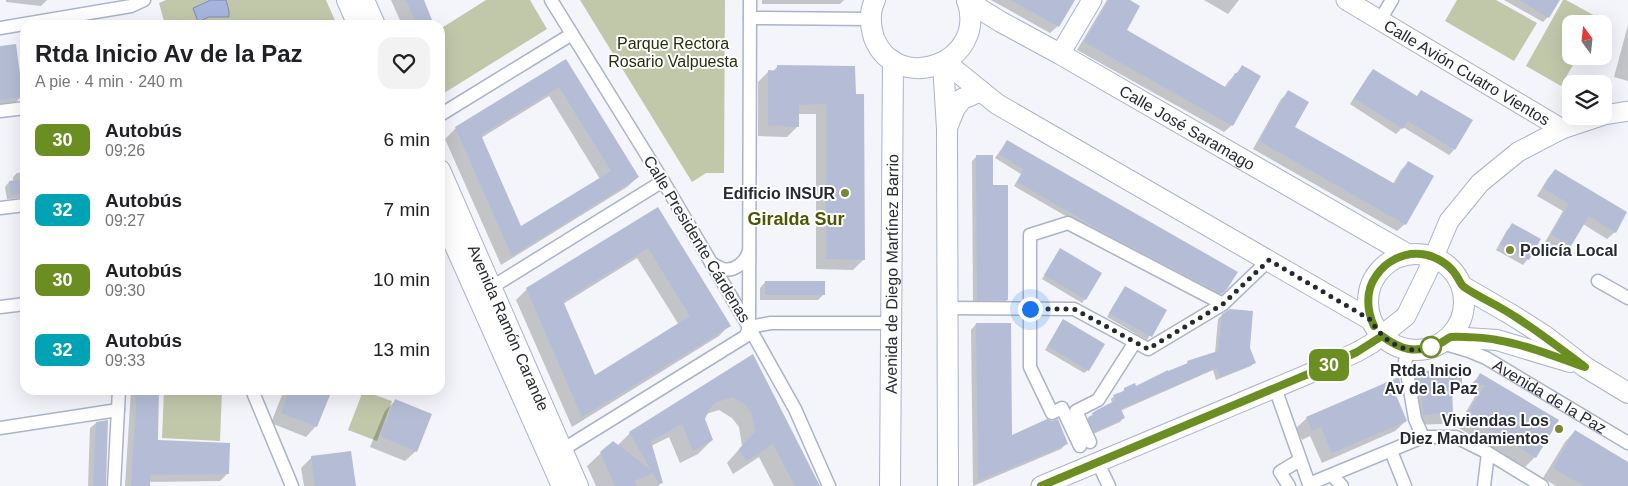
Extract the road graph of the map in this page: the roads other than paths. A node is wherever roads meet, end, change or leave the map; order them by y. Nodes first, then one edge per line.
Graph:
1 (144, 0) edge
2 (347, 0) edge
3 (364, 0) edge
4 (551, 0) edge
5 (750, 0) edge
6 (1092, 0) edge
7 (1346, 0) edge
8 (1392, 0) edge
9 (967, 1) edge
10 (872, 9) edge
11 (750, 18) junction
12 (52, 20) edge
13 (356, 20) edge
14 (373, 20) edge
15 (1380, 20) junction
16 (20, 25) edge
17 (0, 28) edge
18 (572, 34) junction
19 (1060, 54) junction
20 (893, 61) junction
21 (944, 63) junction
22 (981, 91) junction
23 (20, 109) edge
24 (0, 111) edge
25 (1628, 111) edge
26 (445, 112) edge
27 (1612, 114) edge
28 (1574, 125) edge
29 (947, 126) junction
30 (1562, 129) junction
31 (445, 181) edge
32 (663, 181) junction
33 (20, 206) edge
34 (0, 208) edge
35 (445, 237) edge
36 (749, 249) junction
37 (1407, 254) junction
38 (1434, 257) junction
39 (1269, 260) junction
40 (711, 263) junction
41 (1598, 281) dead end
42 (1462, 286) junction
43 (492, 287) junction
44 (1628, 298) edge
45 (1223, 304) junction
46 (20, 305) edge
47 (0, 307) edge
48 (948, 308) junction
49 (1030, 309) junction
50 (892, 323) junction
51 (749, 327) junction
52 (1376, 328) junction
53 (1446, 340) junction
54 (1135, 342) junction
55 (1410, 350) junction
56 (1585, 367) junction
57 (1276, 388) junction
58 (1628, 393) edge
59 (118, 395) edge
60 (254, 395) edge
61 (118, 410) junction
62 (0, 428) edge
63 (1422, 437) junction
64 (1628, 443) edge
65 (562, 450) junction
66 (1391, 451) junction
67 (1488, 453) junction
68 (1300, 460) junction
69 (1098, 462) junction
70 (1332, 475) junction
71 (114, 486) edge
72 (292, 486) edge
73 (562, 486) edge
74 (578, 486) edge
75 (829, 486) edge
76 (890, 486) edge
77 (948, 486) edge
78 (1040, 486) edge
79 (1109, 486) edge
80 (1288, 486) edge
81 (1342, 486) edge
82 (1406, 486) edge
83 (1484, 486) edge
84 (1542, 486) edge

1 - 12 street
2 - 13 main road
3 - 14 main road
4 - 18 street, Calle Presidente Cárdenas
5 - 11 street
6 - 19 street
7 - 15 street, Calle Avión Cuatro Vientos
8 - 15 street
9 - 19 main road, Calle José Saramago
9 - 21 main road
10 - 11 street
10 - 20 main road
11 - 36 street
15 - 30 street, Calle Avión Cuatro Vientos
16 - 17 street
18 - 26 street
18 - 32 street, Calle Presidente Cárdenas
19 - 37 main road, Calle José Saramago
20 - 21 main road
20 - 50 main road, Avenida de Diego Martínez Barrio
21 - 22 main road
21 - 29 main road
22 - 29 main road
22 - 39 main road
23 - 24 street
25 - 27 street
28 - 30 street
29 - 48 main road
30 - 38 street
31 - 43 main road, Avenida Ramón Carande
32 - 40 street, Calle Presidente Cárdenas
32 - 43 street
33 - 34 street
35 - 73 main road, Avenida Ramón Carande
36 - 40 street
36 - 51 street
37 - 38 main road
37 - 52 main road
38 - 42 main road
38 - 52 street
39 - 45 street
39 - 52 main road
40 - 51 street, Calle Presidente Cárdenas
41 - 44 street
42 - 53 main road
42 - 56 main road
43 - 65 main road, Avenida Ramón Carande
45 - 49 street
45 - 54 street
46 - 47 street
48 - 49 street
48 - 77 main road
49 - 54 street
49 - 54 street
50 - 51 street
50 - 76 main road, Avenida de Diego Martínez Barrio
51 - 65 street
51 - 75 street, Calle Presidente Cárdenas
52 - 55 main road
52 - 57 street
53 - 55 main road
53 - 56 main road
53 - 64 street, Avenida de la Paz
55 - 63 street
56 - 58 main road
57 - 68 street
57 - 69 street
59 - 61 street
60 - 72 street
61 - 62 street
61 - 71 street
63 - 66 street
63 - 67 street
65 - 74 main road, Avenida Ramón Carande
66 - 70 street
66 - 82 street
67 - 83 street
67 - 84 street
68 - 70 street
68 - 80 street
69 - 78 street
69 - 79 street
70 - 81 street

